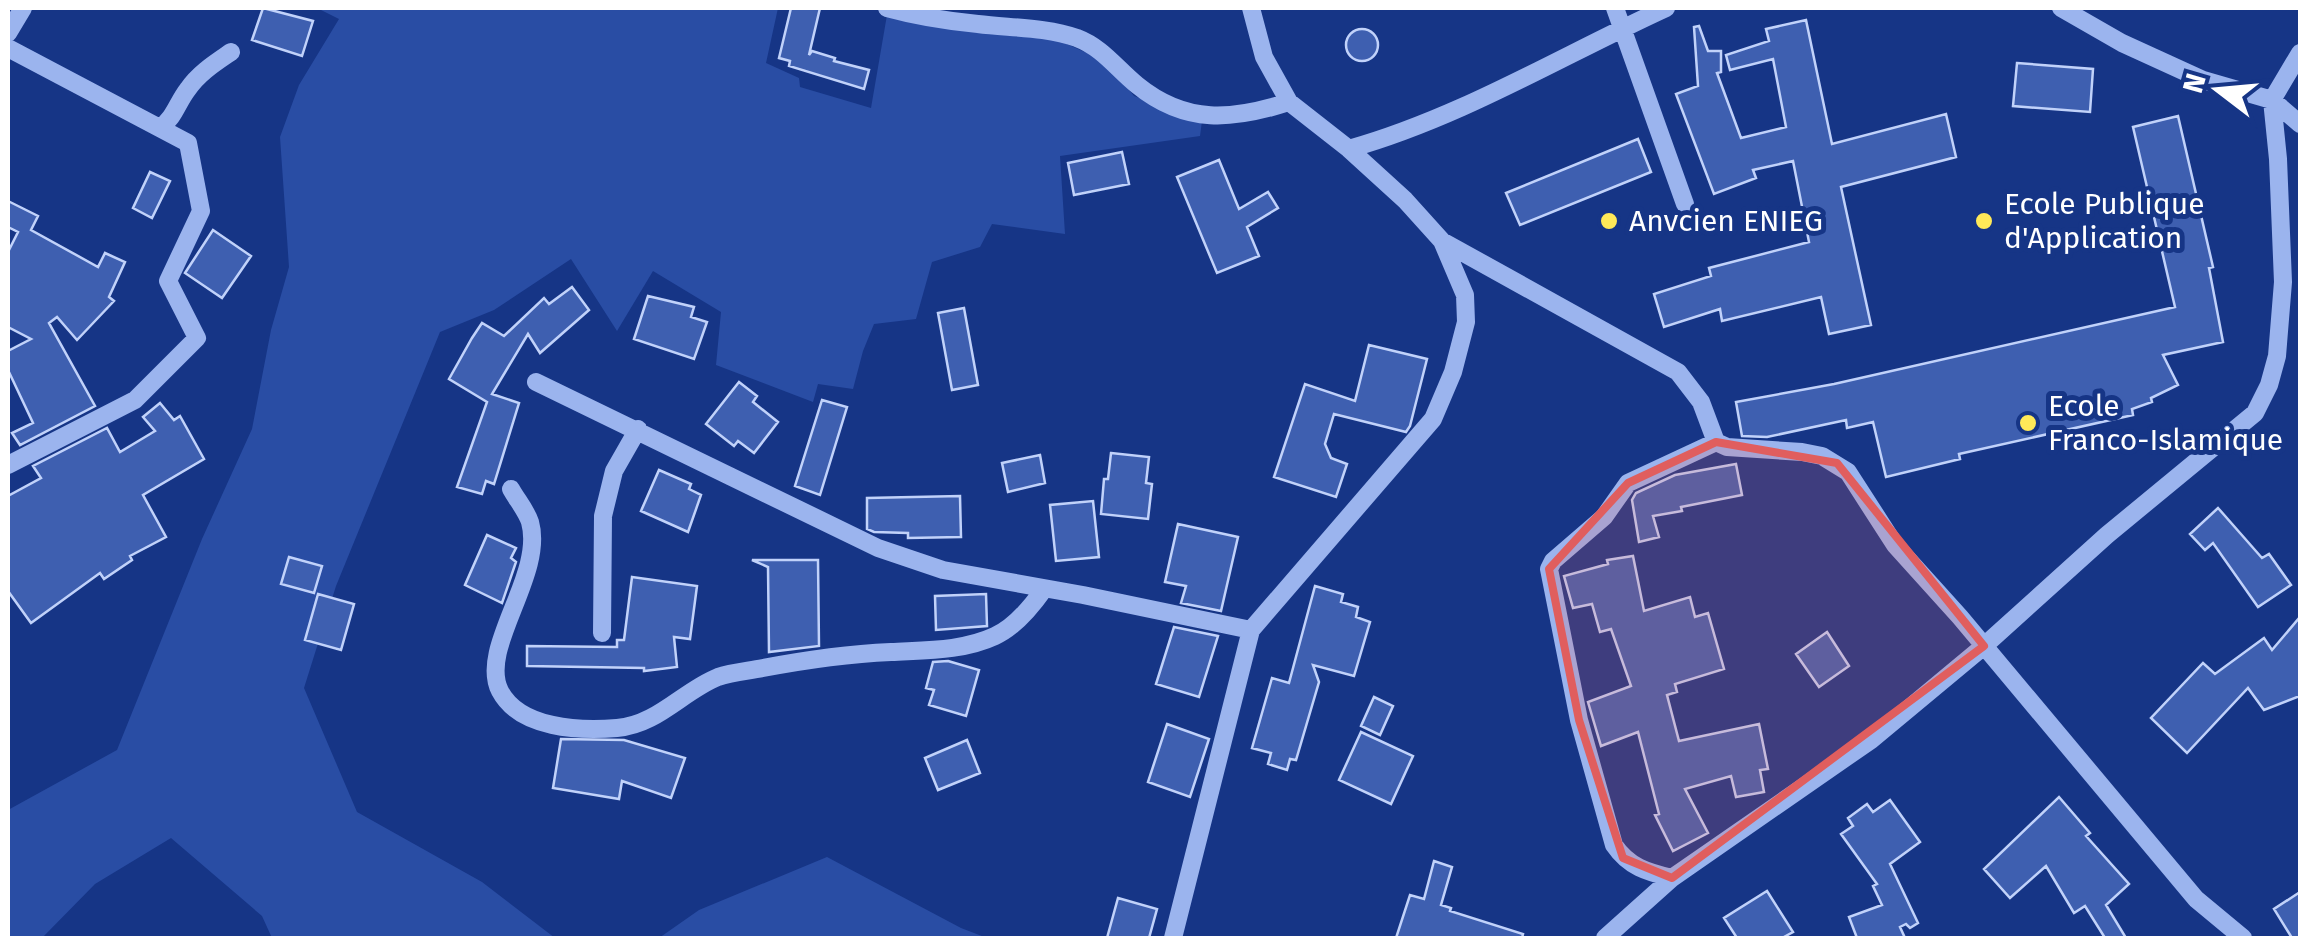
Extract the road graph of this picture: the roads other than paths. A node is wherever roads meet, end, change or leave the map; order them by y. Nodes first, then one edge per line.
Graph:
1 (22, 8) edge
2 (887, 8) edge
3 (1251, 8) edge
4 (1615, 8) edge
5 (1666, 8) edge
6 (2061, 8) edge
7 (1624, 28) junction
8 (8, 33) edge
9 (8, 48) edge
10 (231, 52) dead end
11 (2300, 53) edge
12 (2272, 100) junction
13 (1289, 102) junction
14 (2300, 124) edge
15 (160, 128) junction
16 (1349, 148) junction
17 (1685, 204) dead end
18 (1442, 241) junction
19 (536, 382) dead end
20 (638, 429) junction
21 (1716, 442) junction
22 (8, 465) edge
23 (510, 490) dead end
24 (1044, 589) junction
25 (1252, 630) junction
26 (602, 633) dead end
27 (1984, 646) junction
28 (1672, 878) junction
29 (1172, 938) edge
30 (1605, 938) edge
31 (2243, 938) edge

1 - 8 street
2 - 13 street
3 - 13 street
4 - 7 street
5 - 7 street
6 - 12 street
7 - 16 street
7 - 17 street
9 - 15 street
10 - 15 street
11 - 12 street
12 - 14 street
12 - 27 street
13 - 16 street
15 - 22 street
16 - 18 street
18 - 21 street
18 - 25 street
19 - 20 street
20 - 24 street
20 - 26 street
21 - 27 street
21 - 28 street
23 - 24 street
24 - 25 street
25 - 29 street
27 - 28 street
27 - 31 street
28 - 30 street

